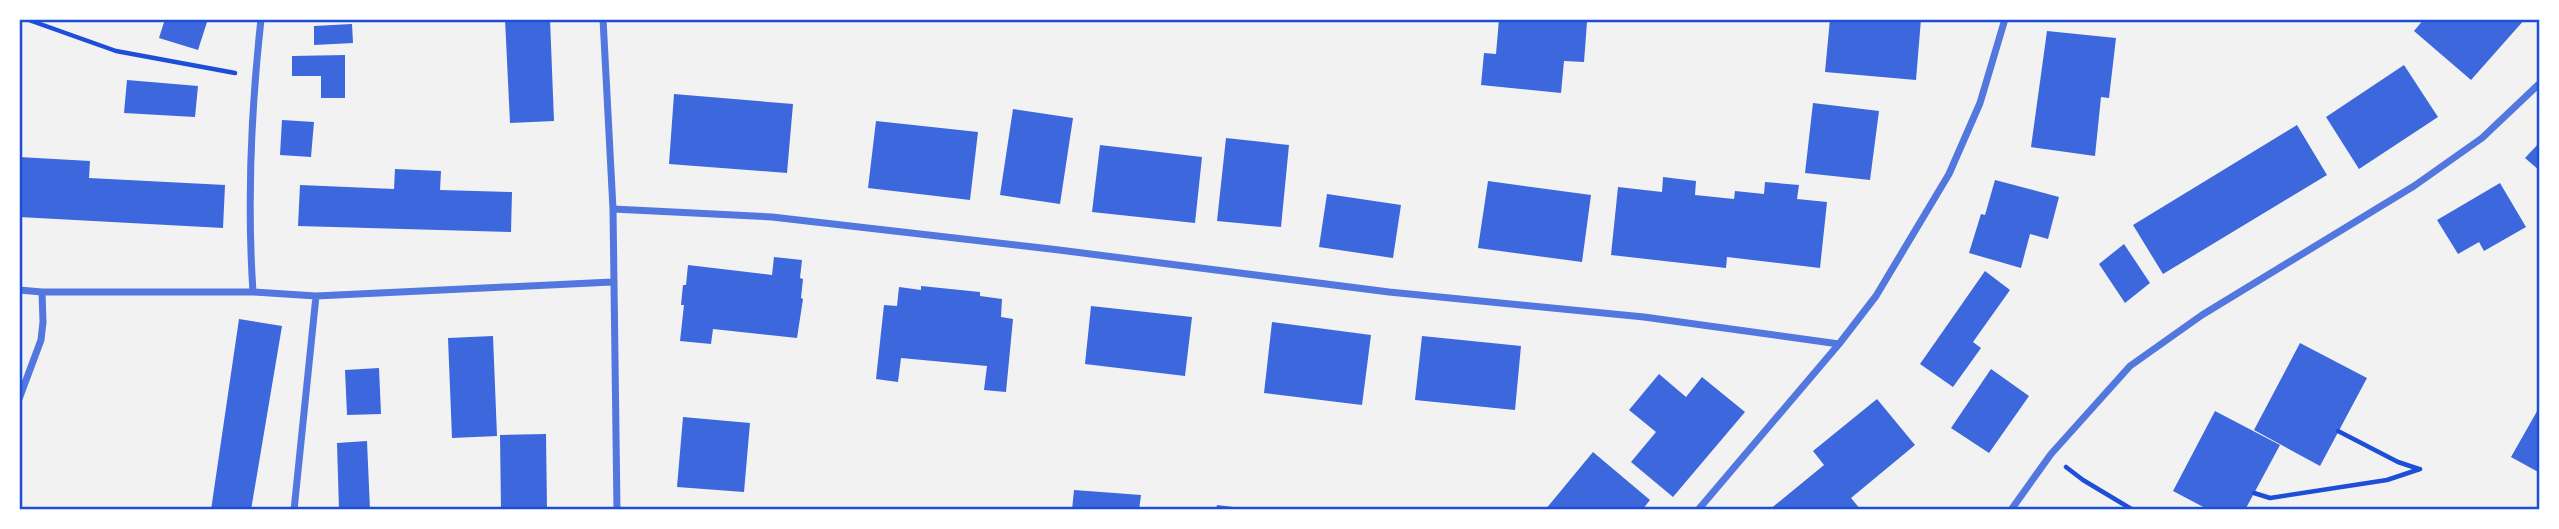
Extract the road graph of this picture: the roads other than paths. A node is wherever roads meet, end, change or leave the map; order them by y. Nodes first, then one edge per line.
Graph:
1 (261, 19) edge
2 (603, 19) edge
3 (2005, 19) edge
4 (2540, 83) edge
5 (613, 209) junction
6 (612, 282) junction
7 (19, 290) edge
8 (42, 292) junction
9 (253, 292) junction
10 (316, 296) junction
11 (1839, 344) junction
12 (19, 399) edge
13 (294, 510) edge
14 (617, 510) edge
15 (1698, 510) edge
16 (2011, 510) edge

1 - 9 street
2 - 5 street
3 - 11 street
4 - 16 street
5 - 6 street
5 - 11 street
6 - 10 street
6 - 14 street
7 - 8 street
8 - 9 street
8 - 12 street
9 - 10 street
10 - 13 street
11 - 15 street

